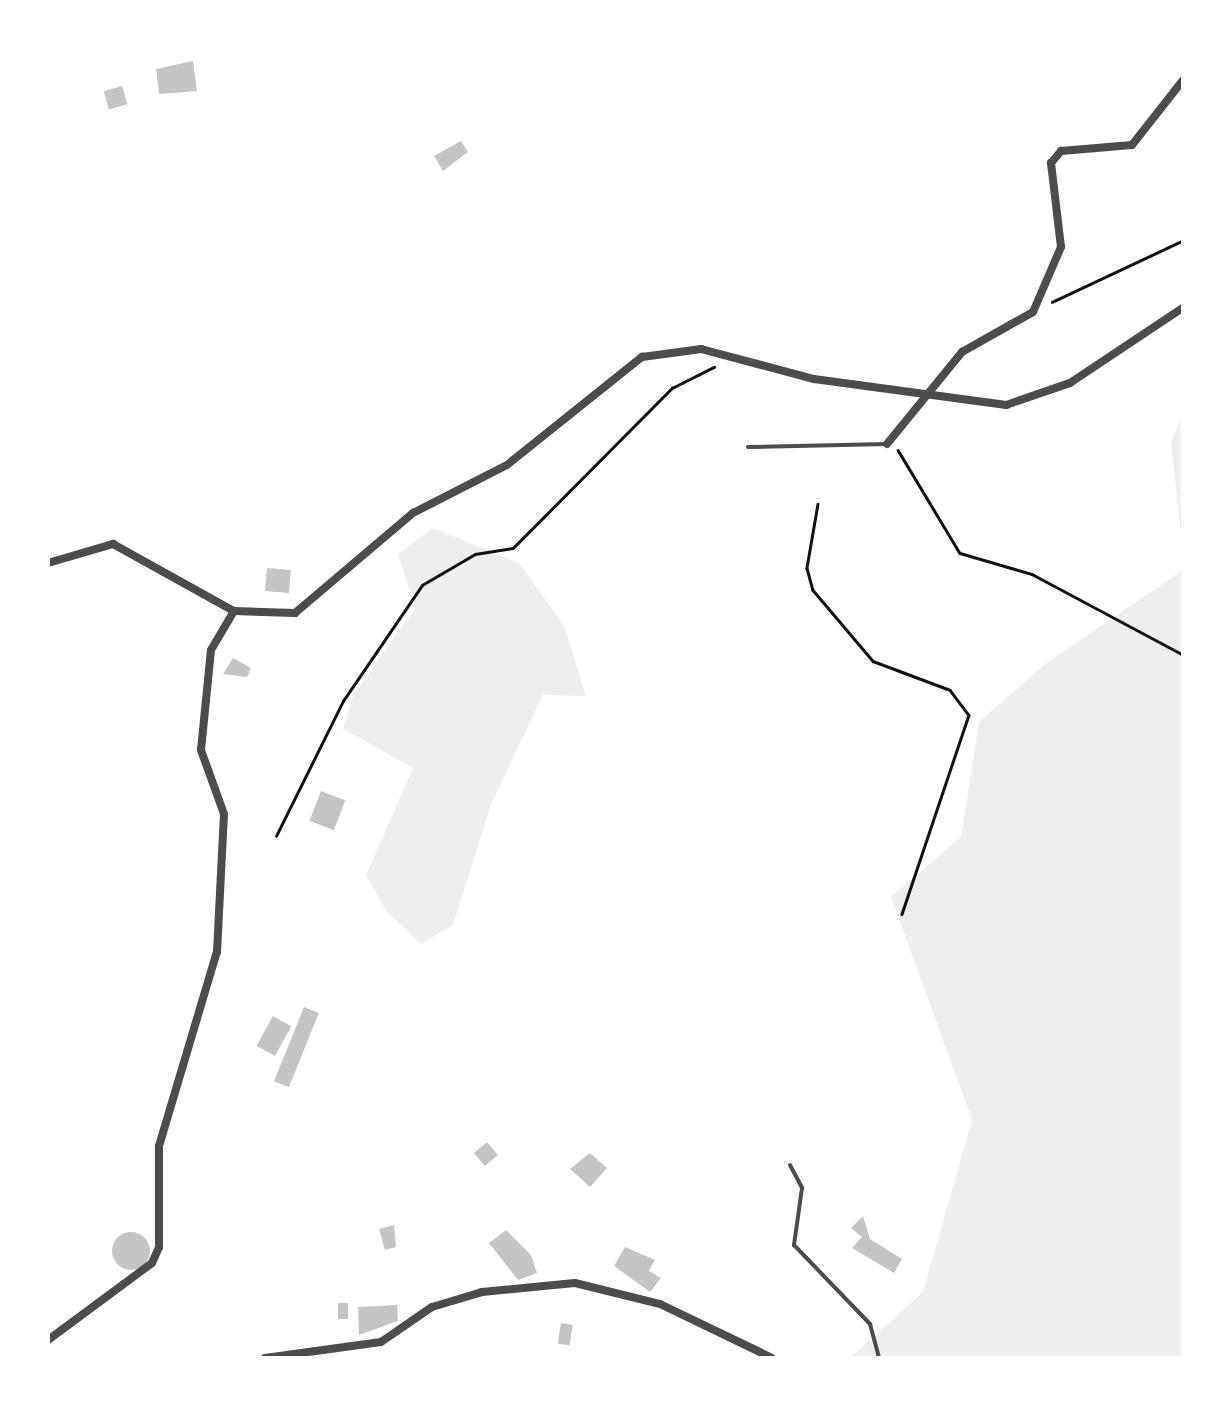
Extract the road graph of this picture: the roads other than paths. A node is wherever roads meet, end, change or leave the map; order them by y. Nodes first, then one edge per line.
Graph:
1 (1184, 79) edge
2 (1184, 308) edge
3 (921, 398) junction
4 (887, 444) joint
5 (748, 447) dead end
6 (48, 563) edge
7 (234, 612) junction
8 (790, 1165) dead end
9 (48, 1340) edge
10 (265, 1358) edge
11 (772, 1358) edge
12 (880, 1358) edge

1 - 3 street
2 - 3 street
3 - 4 street
3 - 7 street
4 - 5 lane
6 - 7 street
7 - 9 street
8 - 12 lane
10 - 11 street

